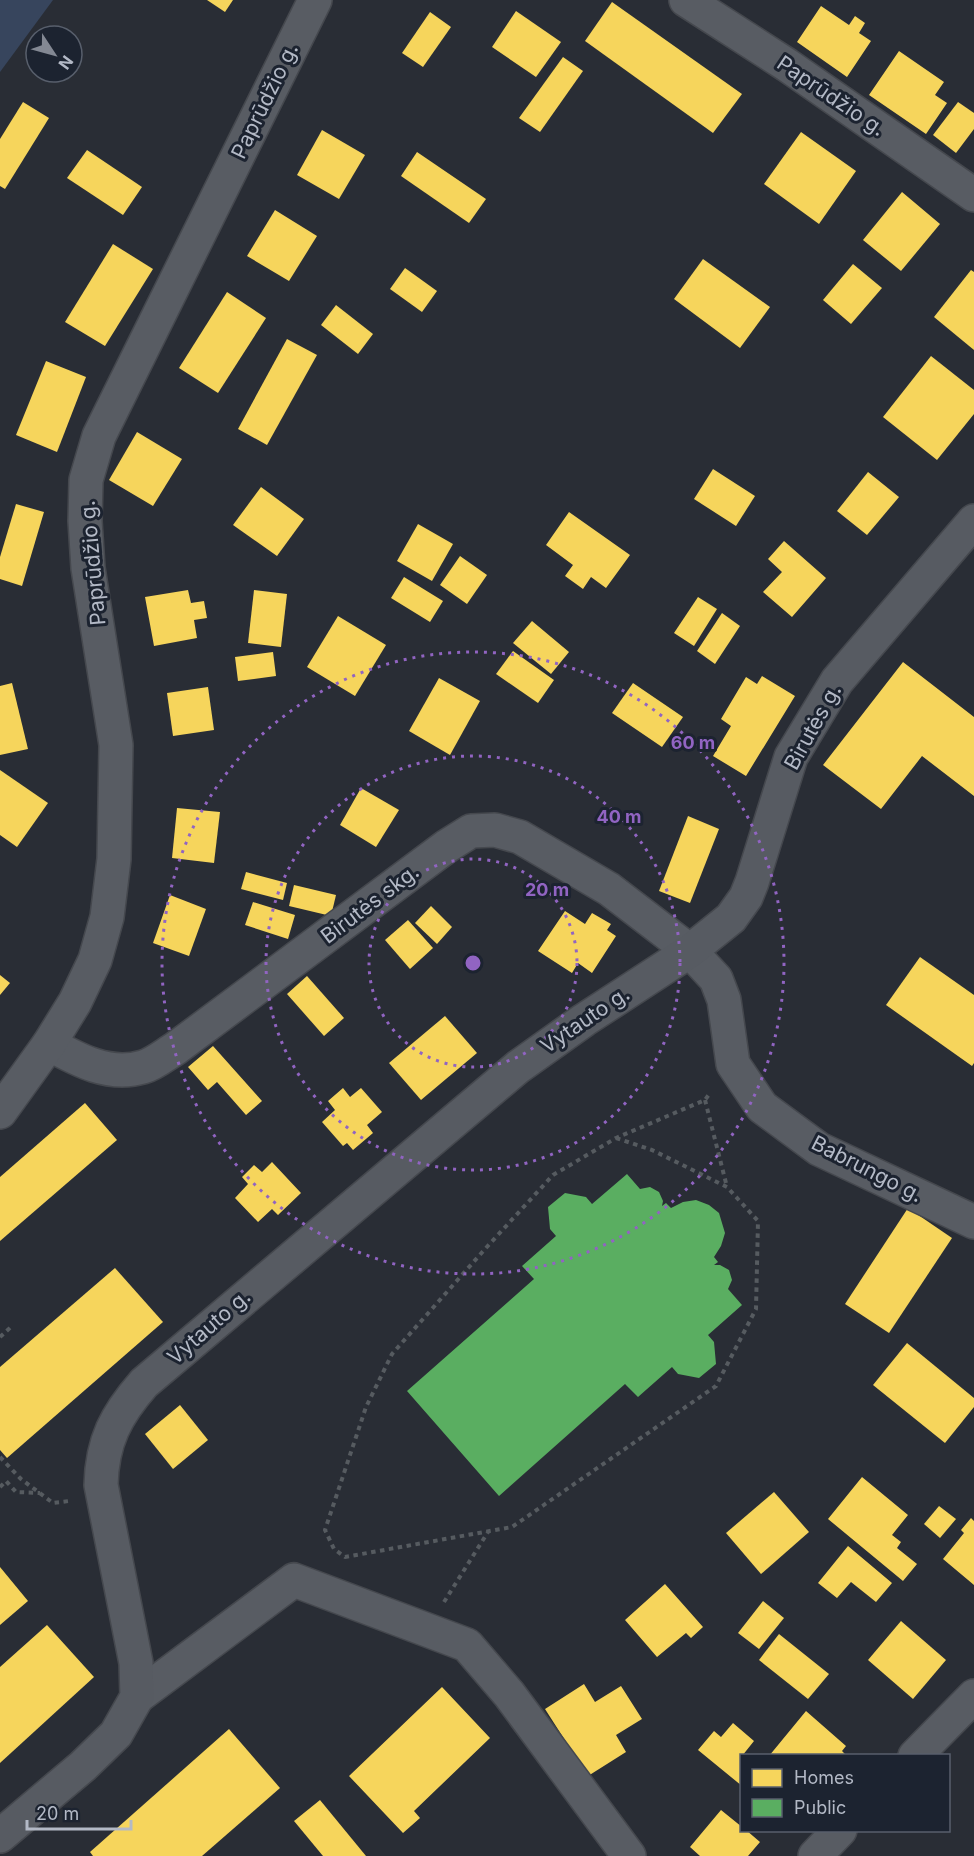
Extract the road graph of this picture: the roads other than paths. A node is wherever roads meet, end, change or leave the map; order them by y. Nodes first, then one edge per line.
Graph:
1 (315, 0) edge
2 (686, 0) edge
3 (974, 195) edge
4 (974, 521) edge
5 (690, 951) junction
6 (49, 1044) junction
7 (0, 1112) edge
8 (974, 1222) edge
9 (974, 1696) edge
10 (137, 1697) junction
11 (916, 1754) edge
12 (838, 1832) edge
13 (0, 1836) edge
14 (629, 1856) edge
15 (814, 1856) edge

1 - 6 street, Paprūdžio g.
2 - 3 street, Paprūdžio g.
4 - 5 main road, Birutės g.
5 - 6 street, Birutės skg.
5 - 8 street, Babrungo g.
5 - 10 main road, Vytauto g.
6 - 7 street, Paprūdžio g.
9 - 11 street
10 - 13 main road
10 - 14 street
12 - 15 street

